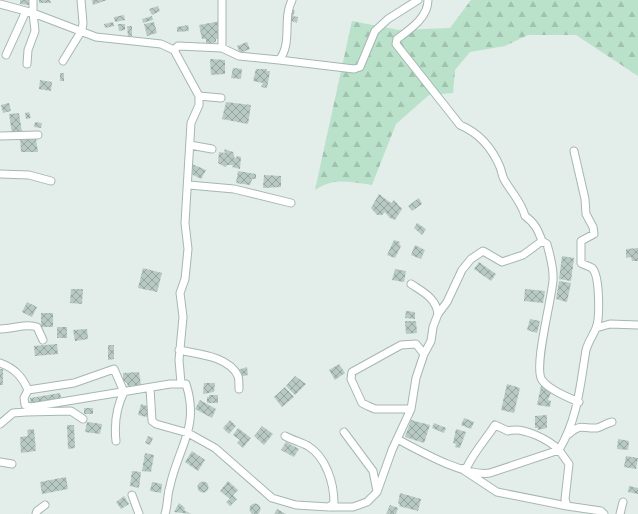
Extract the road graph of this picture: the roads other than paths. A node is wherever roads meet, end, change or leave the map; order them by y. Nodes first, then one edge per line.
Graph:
1 (33, 0) edge
2 (81, 0) edge
3 (222, 0) edge
4 (292, 0) edge
5 (418, 0) edge
6 (428, 0) edge
7 (0, 4) edge
8 (26, 11) junction
9 (33, 13) junction
10 (82, 30) junction
11 (222, 48) junction
12 (174, 50) junction
13 (6, 55) dead end
14 (279, 60) junction
15 (63, 61) dead end
16 (26, 64) dead end
17 (199, 96) junction
18 (221, 98) dead end
19 (38, 135) dead end
20 (0, 136) edge
21 (190, 145) junction
22 (212, 149) dead end
23 (574, 151) dead end
24 (0, 174) edge
25 (51, 181) dead end
26 (189, 185) junction
27 (291, 203) dead end
28 (542, 241) junction
29 (411, 284) dead end
30 (438, 314) junction
31 (638, 326) edge
32 (596, 328) junction
33 (0, 329) edge
34 (43, 340) dead end
35 (179, 350) junction
36 (424, 354) junction
37 (0, 363) edge
38 (181, 384) junction
39 (150, 388) junction
40 (239, 388) dead end
41 (28, 390) junction
42 (124, 392) junction
43 (579, 402) junction
44 (411, 409) junction
45 (83, 419) dead end
46 (612, 422) dead end
47 (0, 424) edge
48 (344, 432) dead end
49 (188, 433) junction
50 (285, 436) dead end
51 (568, 436) junction
52 (397, 439) junction
53 (116, 441) dead end
54 (559, 450) junction
55 (0, 462) edge
56 (12, 464) dead end
57 (462, 469) junction
58 (377, 492) junction
59 (132, 495) dead end
60 (623, 502) dead end
61 (45, 505) dead end
62 (567, 506) junction
63 (329, 507) junction
64 (318, 510) edge
65 (36, 514) edge
66 (139, 514) edge
67 (165, 514) edge
68 (604, 514) edge
69 (620, 514) edge

1 - 9 street
2 - 10 street
3 - 11 street
4 - 14 street
5 - 14 street
6 - 28 street
7 - 8 street
8 - 9 street
8 - 13 street
9 - 10 street
9 - 16 street
10 - 12 street
10 - 15 street
11 - 12 street
11 - 14 street
12 - 17 street
17 - 18 street
17 - 21 street
19 - 20 street
21 - 22 street
21 - 26 street
23 - 32 street
24 - 25 street
26 - 27 street
26 - 35 street
28 - 30 street
28 - 43 street
29 - 30 street
30 - 36 street
31 - 32 street
32 - 43 street
33 - 34 street
35 - 38 street
35 - 40 street
36 - 44 street
36 - 44 street
37 - 41 street
38 - 39 street
38 - 49 street
39 - 42 street
39 - 49 street
41 - 42 street
41 - 42 street
42 - 53 street
43 - 51 street
44 - 52 street
45 - 47 street
46 - 51 street
48 - 58 street
49 - 64 street
49 - 67 street
50 - 63 street
51 - 54 street
52 - 57 street
52 - 58 street
54 - 57 street
54 - 57 street
54 - 62 street
55 - 56 street
57 - 62 street
58 - 63 street
59 - 66 street
60 - 69 street
61 - 65 street
62 - 68 street
63 - 64 street

